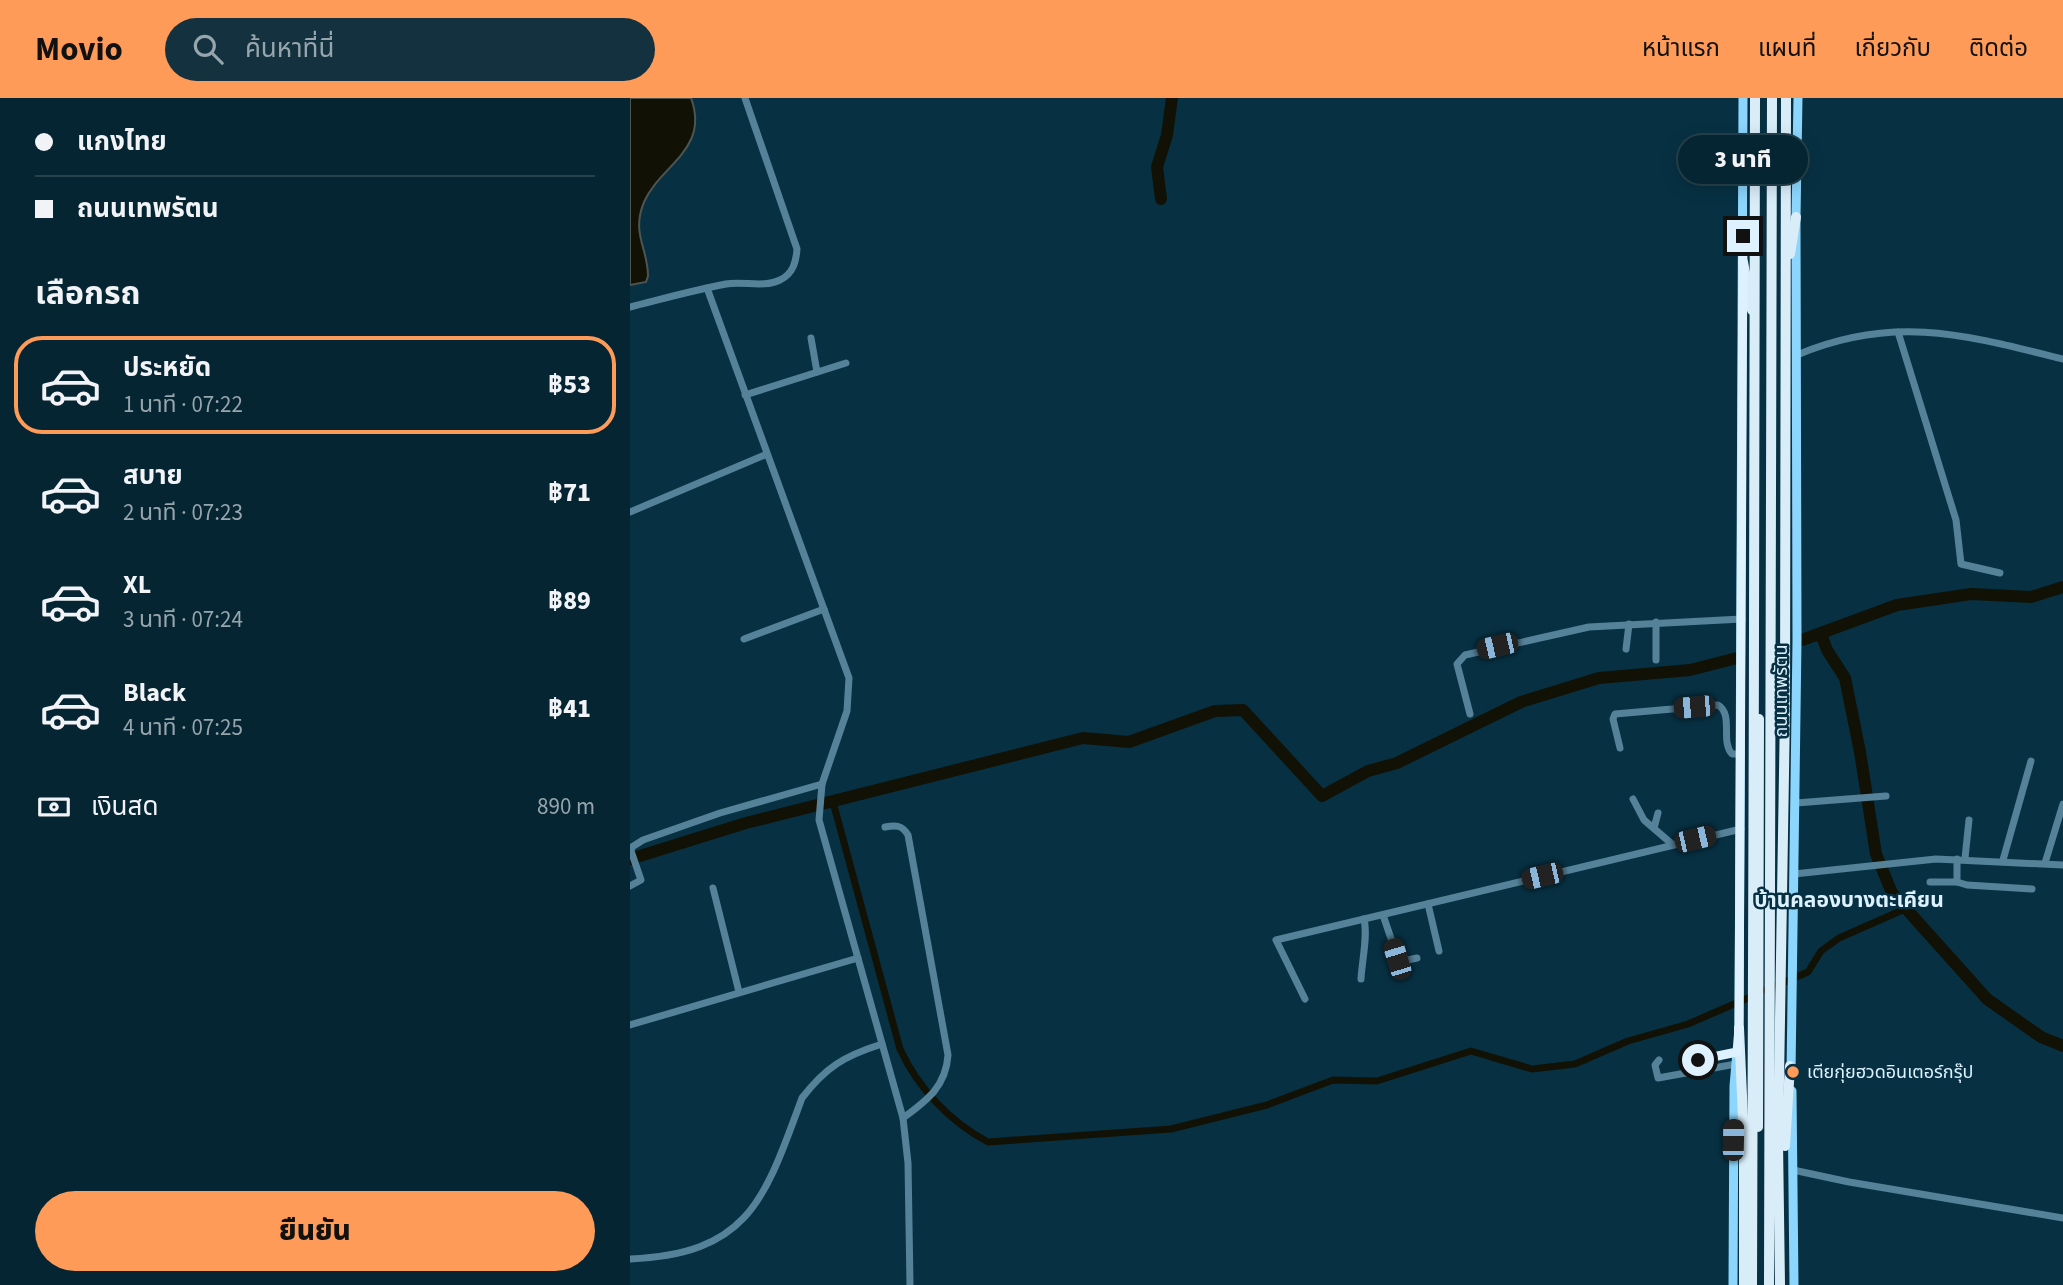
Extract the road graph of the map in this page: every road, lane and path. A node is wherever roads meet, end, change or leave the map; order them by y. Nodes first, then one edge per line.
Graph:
1 (745, 98) edge
2 (1743, 98) edge
3 (1758, 98) edge
4 (1772, 98) edge
5 (1786, 98) edge
6 (1798, 98) edge
7 (1796, 216) junction
8 (1743, 262) junction
9 (707, 288) junction
10 (1784, 294) junction
11 (630, 307) edge
12 (1898, 332) junction
13 (1756, 334) junction
14 (811, 338) dead end
15 (1797, 355) junction
16 (2063, 359) edge
17 (846, 362) dead end
18 (817, 372) junction
19 (745, 395) junction
20 (767, 454) junction
21 (630, 512) edge
22 (2000, 573) dead end
23 (824, 609) junction
24 (1742, 619) junction
25 (1656, 622) junction
26 (1629, 624) junction
27 (744, 639) dead end
28 (1626, 649) dead end
29 (1656, 660) dead end
30 (1470, 714) dead end
31 (1620, 748) dead end
32 (1741, 754) junction
33 (2031, 761) dead end
34 (822, 784) junction
35 (1886, 796) dead end
36 (1633, 799) dead end
37 (1796, 803) junction
38 (2063, 804) edge
39 (1658, 813) dead end
40 (1969, 820) dead end
41 (885, 827) dead end
42 (1654, 828) junction
43 (1741, 829) junction
44 (1672, 844) junction
45 (631, 851) edge
46 (1961, 858) junction
47 (2003, 860) junction
48 (2045, 863) junction
49 (2063, 864) edge
50 (1794, 874) junction
51 (1930, 882) dead end
52 (1956, 882) junction
53 (630, 886) edge
54 (713, 888) dead end
55 (2032, 889) dead end
56 (1428, 904) junction
57 (1383, 915) junction
58 (1364, 919) junction
59 (1438, 951) dead end
60 (858, 958) junction
61 (1417, 958) dead end
62 (1361, 979) dead end
63 (739, 992) junction
64 (1305, 999) dead end
65 (630, 1025) edge
66 (1739, 1028) junction
67 (882, 1044) junction
68 (1737, 1052) junction
69 (1659, 1060) dead end
70 (1698, 1060) dead end
71 (1735, 1064) junction
72 (1790, 1066) junction
73 (903, 1118) junction
74 (1793, 1170) junction
75 (2063, 1218) edge
76 (630, 1259) edge
77 (911, 1285) edge
78 (1732, 1285) edge
79 (1744, 1285) edge
80 (1752, 1285) edge
81 (1758, 1285) edge
82 (1769, 1285) edge
83 (1782, 1285) edge
84 (1794, 1285) edge

1 - 9 street
2 - 8 main road
3 - 13 highway, ถนนเทพรัตน
3 - 81 highway
4 - 82 highway
5 - 10 highway, ถนนเทพรัตน
6 - 7 main road, ถนนเทพรัตน
7 - 10 highway
7 - 15 main road, ถนนเทพรัตน
8 - 13 highway
8 - 24 main road
9 - 11 street
9 - 19 street
10 - 83 highway, ถนนเทพรัตน
12 - 15 street
12 - 16 street
12 - 22 street
13 - 80 highway, ถนนเทพรัตน
14 - 18 street
15 - 37 main road, ถนนเทพรัตน
17 - 18 street
18 - 19 street
19 - 20 street
20 - 21 street
20 - 23 street
23 - 27 street
23 - 34 street
24 - 25 street
24 - 32 main road
25 - 26 street
25 - 29 street
26 - 28 street
26 - 30 street
31 - 32 street
32 - 43 main road
33 - 47 street
34 - 45 street
34 - 60 street
35 - 37 street
36 - 42 street
37 - 50 main road, ถนนเทพรัตน
38 - 48 street
39 - 42 street
40 - 46 street
41 - 73 street
42 - 44 street
43 - 44 street
43 - 66 main road
44 - 56 street
45 - 53 street
46 - 47 street
46 - 50 street
46 - 52 street
47 - 48 street
48 - 49 street
50 - 72 main road, ถนนเทพรัตน
51 - 52 street
52 - 55 street
54 - 63 street
56 - 57 street
56 - 59 street
57 - 58 street
57 - 61 street
58 - 62 street
58 - 64 street
60 - 63 street
60 - 67 street
63 - 65 street
66 - 68 main road
66 - 79 highway
67 - 73 street
67 - 76 street
68 - 70 street
68 - 71 main road
69 - 71 street
71 - 78 main road
72 - 74 main road, ถนนเทพรัตน
72 - 83 highway
73 - 77 street
74 - 75 street
74 - 84 main road, ถนนเทพรัตน

